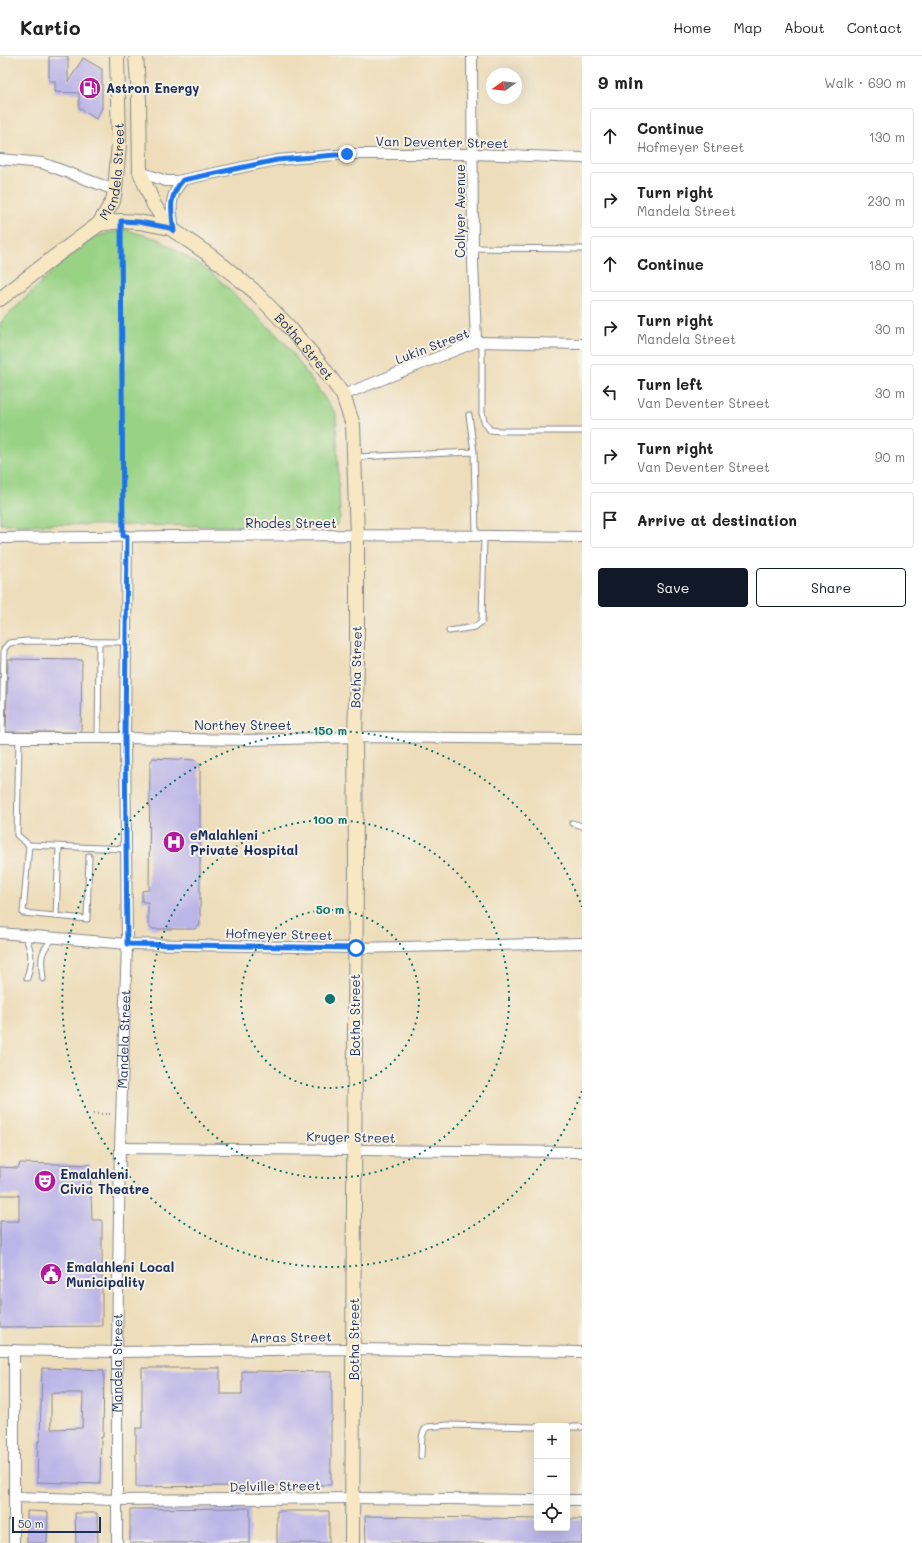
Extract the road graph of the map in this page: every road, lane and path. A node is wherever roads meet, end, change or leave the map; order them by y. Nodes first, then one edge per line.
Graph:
1 (117, 56) edge
2 (136, 56) edge
3 (472, 56) edge
4 (473, 154) junction
5 (582, 158) edge
6 (0, 159) edge
7 (140, 172) junction
8 (183, 180) junction
9 (115, 190) junction
10 (121, 221) junction
11 (99, 224) junction
12 (172, 230) junction
13 (473, 248) junction
14 (582, 249) edge
15 (0, 299) edge
16 (479, 342) junction
17 (582, 344) edge
18 (342, 395) junction
19 (469, 415) dead end
20 (582, 431) edge
21 (474, 452) junction
22 (354, 457) junction
23 (480, 535) junction
24 (125, 536) junction
25 (357, 536) junction
26 (582, 537) edge
27 (0, 538) edge
28 (449, 632) dead end
29 (99, 642) junction
30 (126, 642) junction
31 (355, 736) junction
32 (1, 738) edge
33 (98, 738) junction
34 (125, 738) junction
35 (19, 739) junction
36 (582, 739) edge
37 (572, 823) dead end
38 (582, 826) edge
39 (29, 845) junction
40 (59, 847) junction
41 (126, 849) junction
42 (89, 856) dead end
43 (56, 916) junction
44 (0, 933) edge
45 (24, 935) junction
46 (54, 938) junction
47 (582, 943) edge
48 (127, 944) junction
49 (356, 948) junction
50 (27, 978) dead end
51 (43, 979) dead end
52 (93, 1114) dead end
53 (121, 1114) junction
54 (120, 1148) junction
55 (354, 1150) junction
56 (582, 1152) edge
57 (354, 1349) junction
58 (0, 1350) edge
59 (14, 1350) junction
60 (117, 1352) junction
61 (582, 1352) edge
62 (534, 1427) edge
63 (570, 1427) edge
64 (582, 1427) edge
65 (421, 1456) dead end
66 (14, 1497) junction
67 (353, 1498) junction
68 (117, 1500) junction
69 (534, 1500) edge
70 (570, 1500) edge
71 (582, 1500) edge
72 (14, 1543) edge
73 (117, 1543) edge
74 (352, 1543) edge

1 - 9 main road, Mandela Street
2 - 7 main road, Mandela Street
3 - 4 street, Collyer Avenue
4 - 5 street, Van Deventer Street
4 - 8 street, Van Deventer Street
4 - 13 street, Collyer Avenue
6 - 9 street
7 - 8 street, Van Deventer Street
7 - 12 main road, Mandela Street
8 - 12 street
9 - 11 main road, Mandela Street
10 - 11 main road, Mandela Street
10 - 12 main road, Mandela Street
10 - 24 path
11 - 15 main road
12 - 18 main road, Botha Street
13 - 14 lane
13 - 16 street, Collyer Avenue
16 - 17 street, Lukin Street
16 - 18 street, Lukin Street
16 - 20 lane
18 - 22 main road, Botha Street
19 - 21 lane
21 - 22 lane
21 - 23 lane
22 - 25 main road, Botha Street
23 - 25 street, Rhodes Street
23 - 26 street, Rhodes Street
23 - 28 lane
24 - 25 street, Rhodes Street
24 - 27 street, Rhodes Street
24 - 30 street, Mandela Street
25 - 31 main road, Botha Street
29 - 30 lane
29 - 32 lane
29 - 33 lane
30 - 34 street, Mandela Street
31 - 34 street, Northey Street
31 - 36 street, Northey Street
31 - 49 main road, Botha Street
32 - 35 street, Northey Street
33 - 34 street, Northey Street
33 - 35 street, Northey Street
34 - 41 street, Mandela Street
35 - 39 lane
37 - 38 lane
39 - 40 lane
39 - 43 lane
40 - 41 lane
40 - 43 lane
41 - 48 street, Mandela Street
42 - 43 lane
44 - 45 street, Hofmeyer Street
45 - 46 street, Hofmeyer Street
45 - 50 lane
46 - 48 street, Hofmeyer Street
46 - 51 lane
47 - 49 street, Hofmeyer Street
48 - 49 street, Hofmeyer Street
48 - 53 street, Mandela Street
49 - 55 main road, Botha Street
52 - 53 path
53 - 54 street, Mandela Street
54 - 55 street, Kruger Street
54 - 60 street, Mandela Street
55 - 56 street, Kruger Street
55 - 57 main road, Botha Street
57 - 60 street, Arras Street
57 - 61 street, Arras Street
57 - 67 main road, Botha Street
58 - 59 street, Arras Street
59 - 60 street, Arras Street
59 - 66 street
60 - 68 street, Mandela Street
62 - 65 lane
63 - 64 lane
66 - 68 street, Delville Street
66 - 72 street
67 - 68 street, Delville Street
67 - 69 street, Delville Street
67 - 74 main road, Botha Street
68 - 73 street, Mandela Street
70 - 71 street

